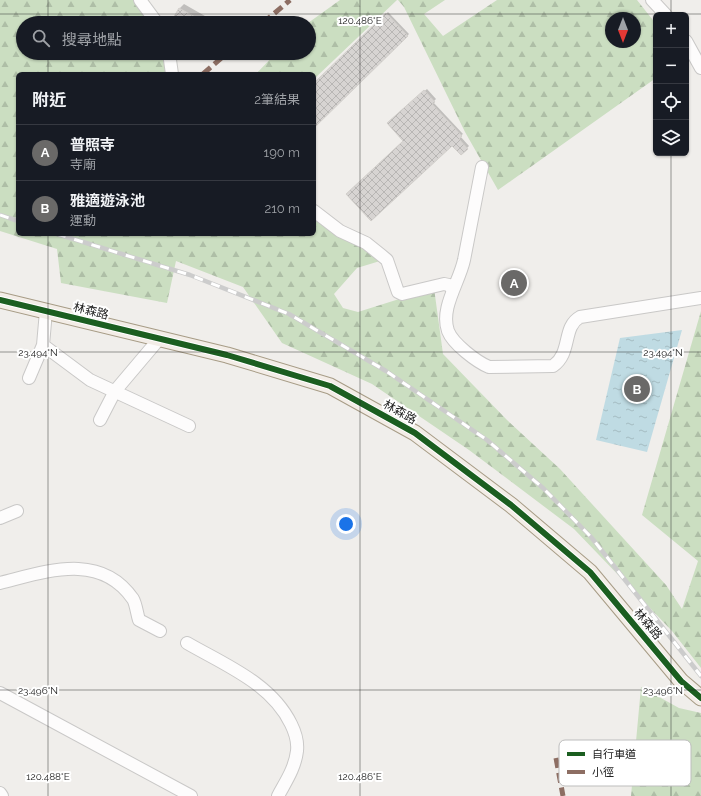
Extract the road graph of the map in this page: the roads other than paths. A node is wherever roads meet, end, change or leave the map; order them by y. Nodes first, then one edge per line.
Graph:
1 (140, 0) edge
2 (652, 0) edge
3 (663, 12) edge
4 (153, 16) edge
5 (689, 46) edge
6 (170, 60) edge
7 (700, 62) edge
8 (172, 72) edge
9 (482, 168) dead end
10 (316, 212) edge
11 (453, 291) junction
12 (701, 298) edge
13 (0, 300) edge
14 (46, 311) junction
15 (159, 339) junction
16 (43, 345) junction
17 (29, 378) dead end
18 (115, 391) junction
19 (100, 420) dead end
20 (189, 426) dead end
21 (17, 511) dead end
22 (0, 518) edge
23 (0, 583) edge
24 (160, 631) dead end
25 (187, 643) dead end
26 (0, 693) edge
27 (701, 698) edge
28 (0, 793) edge
29 (2, 796) edge
30 (191, 796) edge
31 (278, 796) edge

1 - 4 street
2 - 3 street
5 - 7 street
6 - 8 street
9 - 11 street
10 - 11 street
11 - 12 street
13 - 14 main road, 林森路
14 - 15 main road, 林森路
14 - 16 street
15 - 18 street
15 - 27 main road, 林森路
16 - 17 street
16 - 18 street
18 - 19 street
18 - 20 street
21 - 22 street
23 - 24 street
25 - 31 street
26 - 30 street
28 - 29 street

